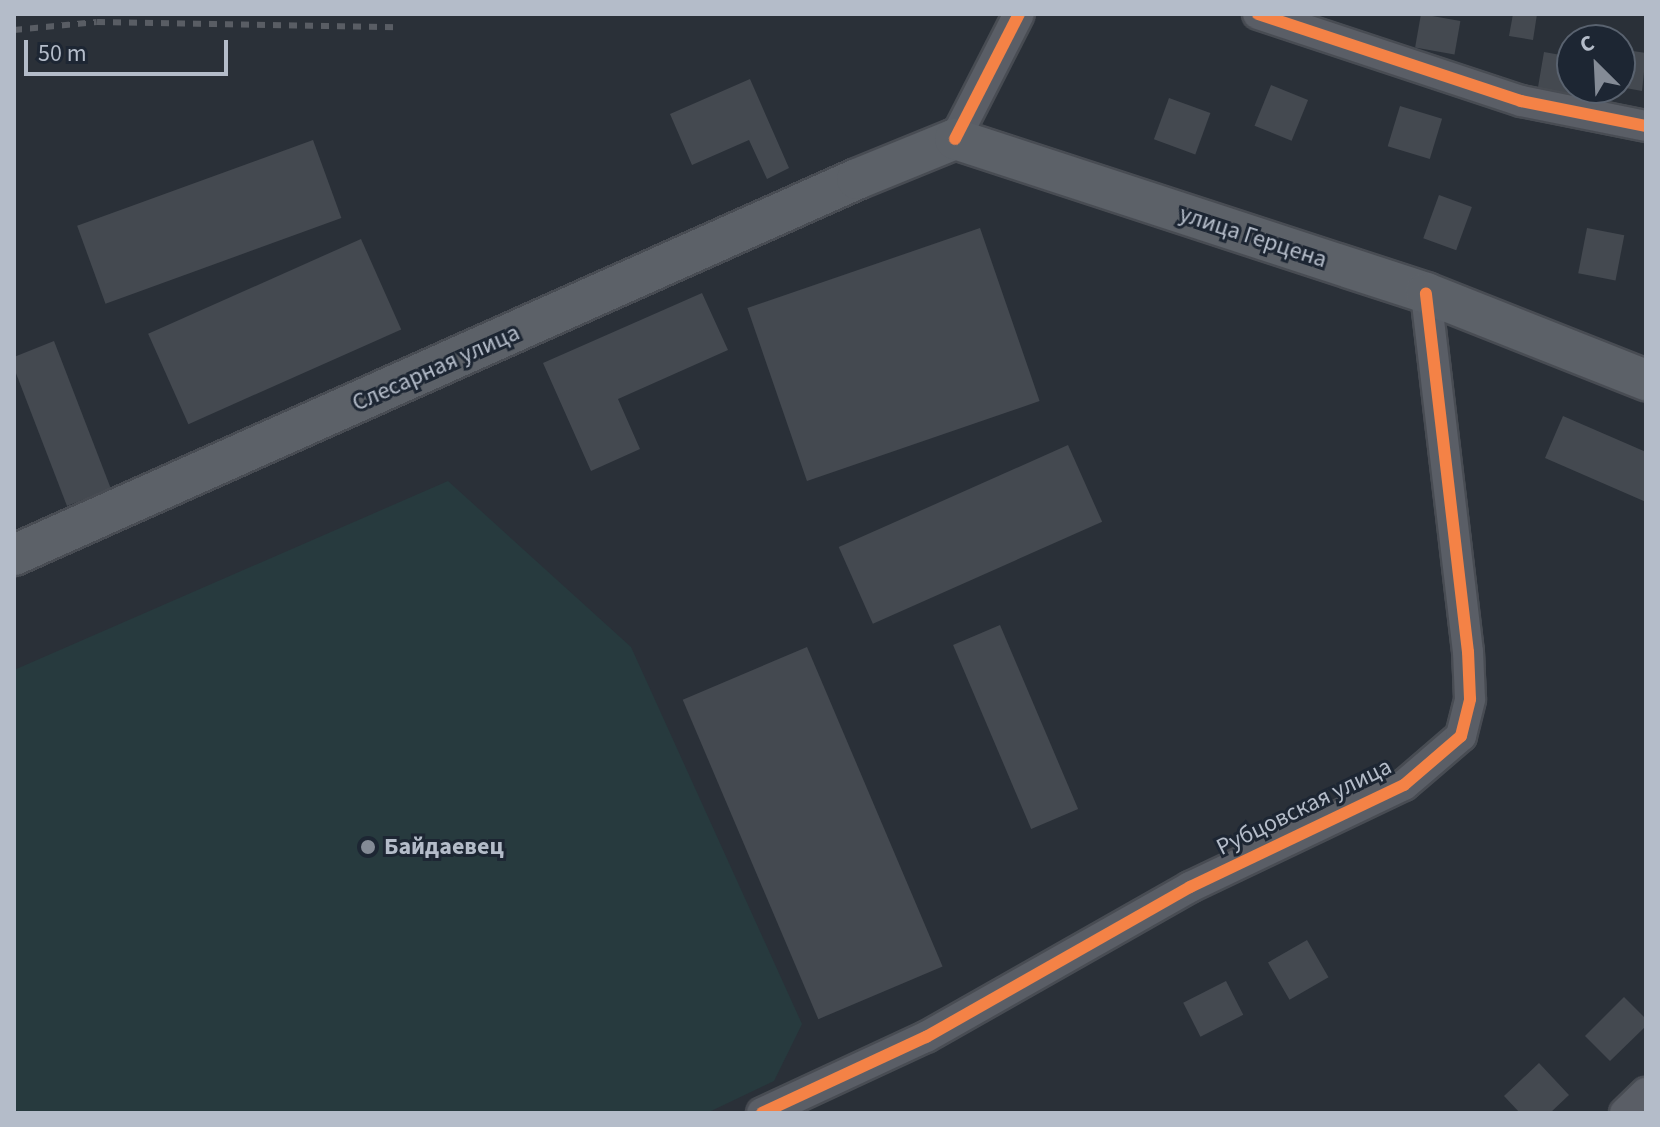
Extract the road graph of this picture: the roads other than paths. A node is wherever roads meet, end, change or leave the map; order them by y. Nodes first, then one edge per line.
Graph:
1 (1019, 14) edge
2 (1258, 14) edge
3 (1646, 126) edge
4 (955, 139) junction
5 (1426, 293) junction
6 (1646, 380) edge
7 (14, 555) edge
8 (1646, 1093) edge
9 (762, 1113) edge
10 (1625, 1113) edge

1 - 4 street
2 - 3 street
4 - 5 main road, улица Герцена
4 - 7 main road, Слесарная улица
5 - 6 main road, улица Герцена
5 - 9 street, Рубцовская улица
8 - 10 street

